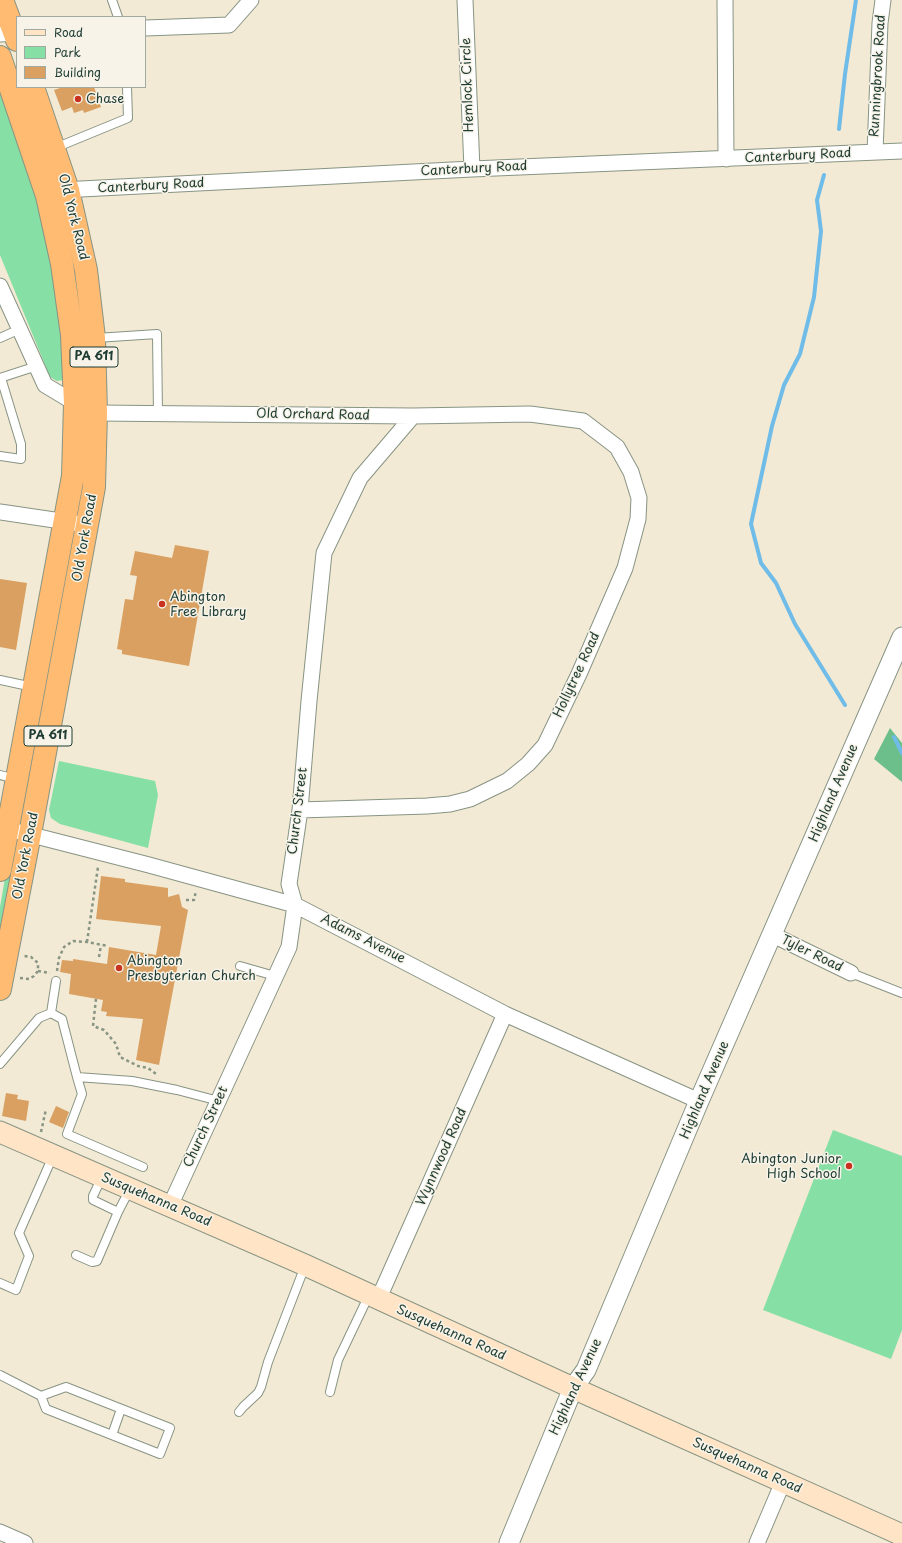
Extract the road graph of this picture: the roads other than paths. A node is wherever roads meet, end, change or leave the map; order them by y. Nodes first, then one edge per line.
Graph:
1 (2, 0) edge
2 (112, 0) edge
3 (251, 0) edge
4 (465, 0) edge
5 (725, 0) edge
6 (883, 0) edge
7 (118, 16) edge
8 (146, 28) edge
9 (12, 35) edge
10 (0, 57) edge
11 (33, 88) edge
12 (127, 88) edge
13 (54, 149) junction
14 (902, 151) edge
15 (875, 152) junction
16 (726, 159) junction
17 (472, 169) junction
18 (68, 190) junction
19 (48, 196) junction
20 (0, 286) edge
21 (20, 329) junction
22 (0, 338) edge
23 (94, 338) junction
24 (37, 366) junction
25 (1, 378) edge
26 (75, 403) junction
27 (96, 413) junction
28 (158, 414) junction
29 (530, 414) joint
30 (413, 416) junction
31 (0, 456) edge
32 (0, 512) edge
33 (64, 522) junction
34 (88, 525) junction
35 (902, 637) edge
36 (0, 680) edge
37 (34, 688) junction
38 (8, 777) edge
39 (300, 810) junction
40 (8, 828) junction
41 (30, 834) junction
42 (0, 870) edge
43 (295, 905) junction
44 (773, 935) junction
45 (240, 966) dead end
46 (851, 973) joint
47 (275, 976) junction
48 (56, 981) road end
49 (7, 983) edge
50 (902, 993) edge
51 (51, 1013) junction
52 (505, 1014) junction
53 (0, 1064) edge
54 (77, 1077) junction
55 (699, 1101) junction
56 (219, 1102) junction
57 (0, 1132) edge
58 (53, 1156) junction
59 (143, 1167) dead end
60 (102, 1177) junction
61 (130, 1189) junction
62 (170, 1206) junction
63 (118, 1212) junction
64 (76, 1255) dead end
65 (305, 1265) junction
66 (0, 1283) edge
67 (374, 1297) junction
68 (0, 1375) edge
69 (573, 1388) junction
70 (330, 1392) dead end
71 (42, 1396) junction
72 (122, 1409) junction
73 (239, 1412) dead end
74 (112, 1435) junction
75 (783, 1482) junction
76 (0, 1532) edge
77 (902, 1535) edge
78 (25, 1543) edge
79 (509, 1543) edge
80 (757, 1543) edge

1 - 9 highway
2 - 7 lane
3 - 8 street
4 - 17 street, Hemlock Circle
5 - 16 street
6 - 15 street, Runningbrook Road
10 - 19 highway, Old York Road / PA 611
11 - 13 highway, Old York Road / PA 611
12 - 13 lane
13 - 18 highway, Old York Road / PA 611
14 - 15 street, Canterbury Road
15 - 16 street, Canterbury Road
16 - 17 street, Canterbury Road
17 - 18 street, Canterbury Road
18 - 19 street, Canterbury Road
18 - 23 highway, Old York Road / PA 611
19 - 26 highway, Old York Road / PA 611
20 - 21 street
21 - 22 lane
21 - 24 street
23 - 27 highway, Old York Road / PA 611
23 - 28 lane
24 - 25 lane
24 - 26 street
25 - 31 lane
26 - 33 highway, Old York Road / PA 611
27 - 28 street, Old Orchard Road
27 - 34 highway, Old York Road / PA 611
28 - 30 street, Old Orchard Road
29 - 30 street, Old Orchard Road
29 - 39 street, Hollytree Road
30 - 39 street, Church Street
32 - 33 street
33 - 34 street
33 - 37 highway, Old York Road / PA 611
34 - 41 highway, Old York Road / PA 611
35 - 44 street, Highland Avenue
36 - 37 lane
37 - 38 highway, Old York Road / PA 611
38 - 40 highway, Old York Road / PA 611
39 - 43 street, Church Street
40 - 41 street, Adams Avenue
40 - 42 highway, Old York Road / PA 611
41 - 43 street, Adams Avenue
41 - 49 highway, Old York Road / PA 611
43 - 47 street, Church Street
43 - 52 street, Adams Avenue
44 - 46 street, Tyler Road
44 - 55 street, Highland Avenue
45 - 47 lane
46 - 50 lane
47 - 56 street, Church Street
48 - 51 lane
51 - 53 lane
51 - 54 lane
52 - 55 street, Adams Avenue
52 - 67 street, Wynnwood Road
54 - 56 lane
54 - 59 lane
55 - 69 street, Highland Avenue
56 - 62 street, Church Street
57 - 58 main road, Susquehanna Road
58 - 60 main road, Susquehanna Road
58 - 66 lane
60 - 61 main road, Susquehanna Road
60 - 63 lane
61 - 62 main road, Susquehanna Road
61 - 63 lane
62 - 65 main road, Susquehanna Road
63 - 64 lane
65 - 67 main road, Susquehanna Road
65 - 73 lane
67 - 69 main road, Susquehanna Road
67 - 70 lane
68 - 71 lane
69 - 75 main road, Susquehanna Road
69 - 79 street, Highland Avenue
71 - 72 lane
71 - 74 lane
72 - 74 lane
72 - 74 lane
75 - 77 main road, Susquehanna Road
75 - 80 street
76 - 78 street

